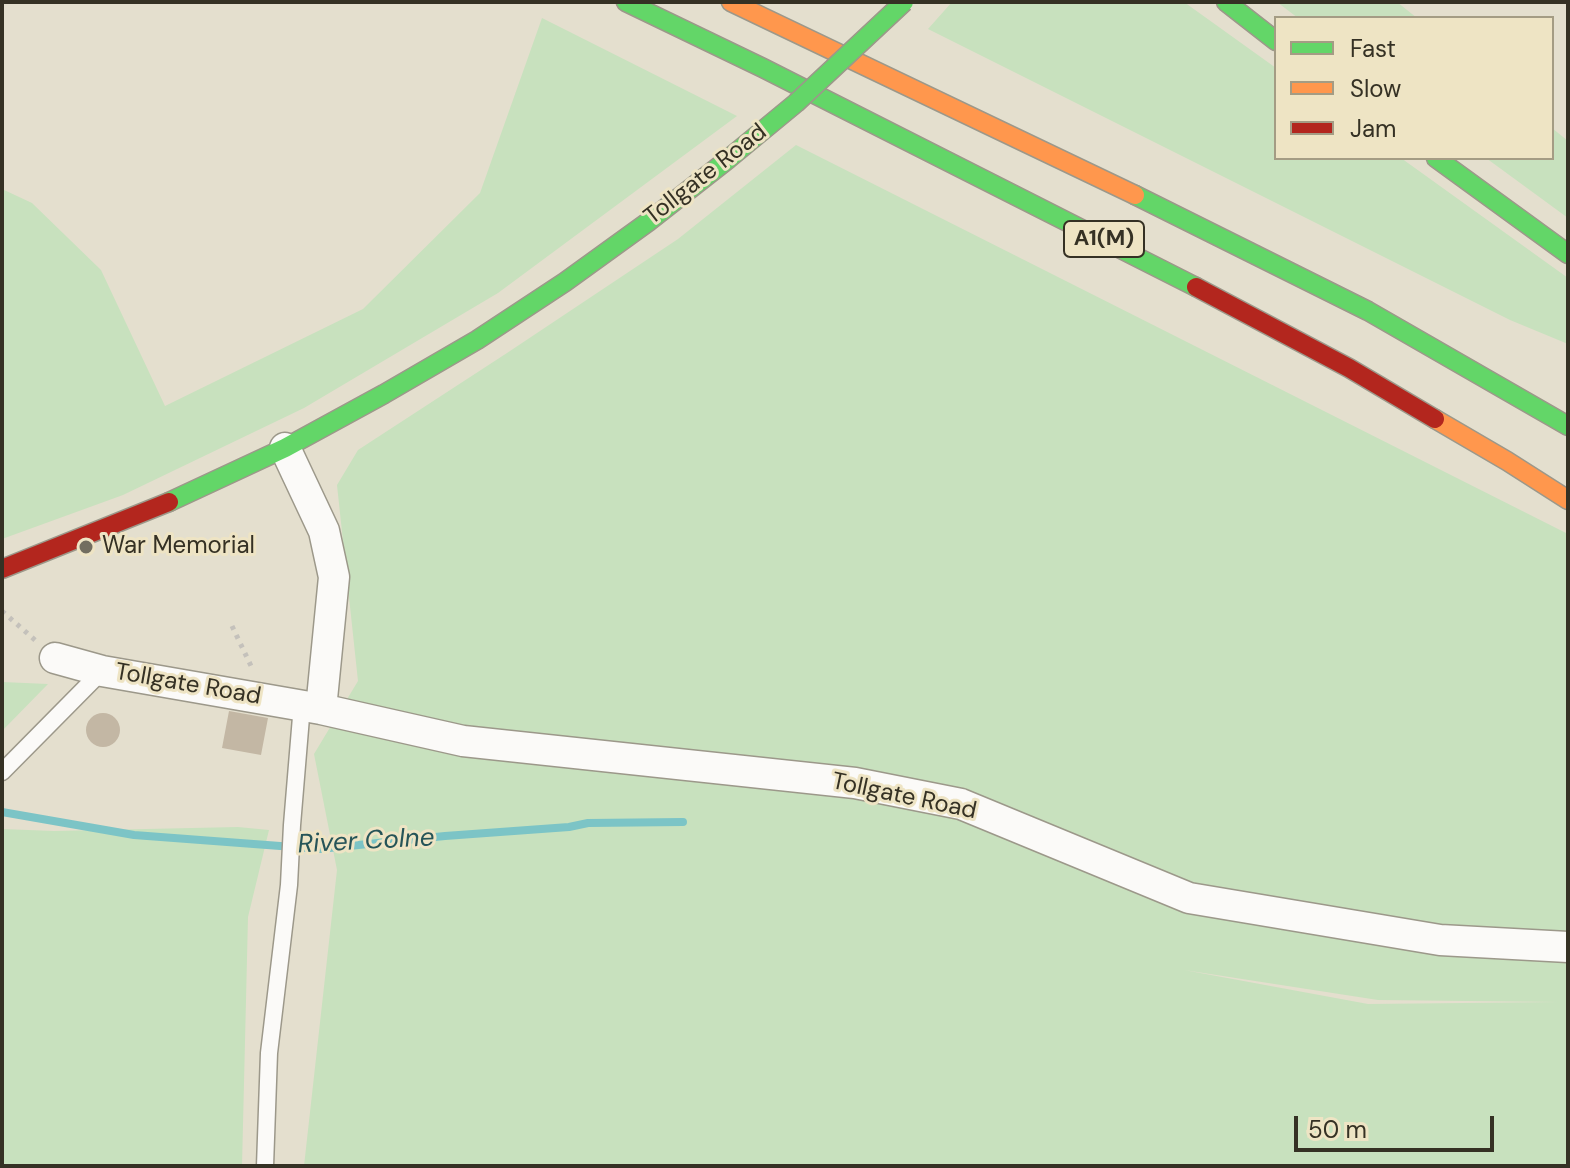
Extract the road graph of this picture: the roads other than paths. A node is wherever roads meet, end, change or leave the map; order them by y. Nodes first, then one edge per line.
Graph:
1 (626, 2) edge
2 (731, 2) edge
3 (904, 2) edge
4 (1226, 2) edge
5 (1274, 39) edge
6 (1439, 160) edge
7 (1568, 254) edge
8 (1568, 426) edge
9 (285, 448) junction
10 (1568, 500) edge
11 (2, 569) edge
12 (55, 658) road end
13 (102, 671) junction
14 (312, 707) junction
15 (2, 772) edge
16 (1568, 947) edge
17 (265, 1166) edge

1 - 10 main road, A1(M)
2 - 8 main road, A1(M)
3 - 9 main road, Tollgate Road, bridge
4 - 5 main road
6 - 7 main road
9 - 11 main road, Tollgate Road
9 - 14 street
12 - 13 street, Tollgate Road
13 - 14 street, Tollgate Road
13 - 15 lane
14 - 16 street, Tollgate Road
14 - 17 lane

